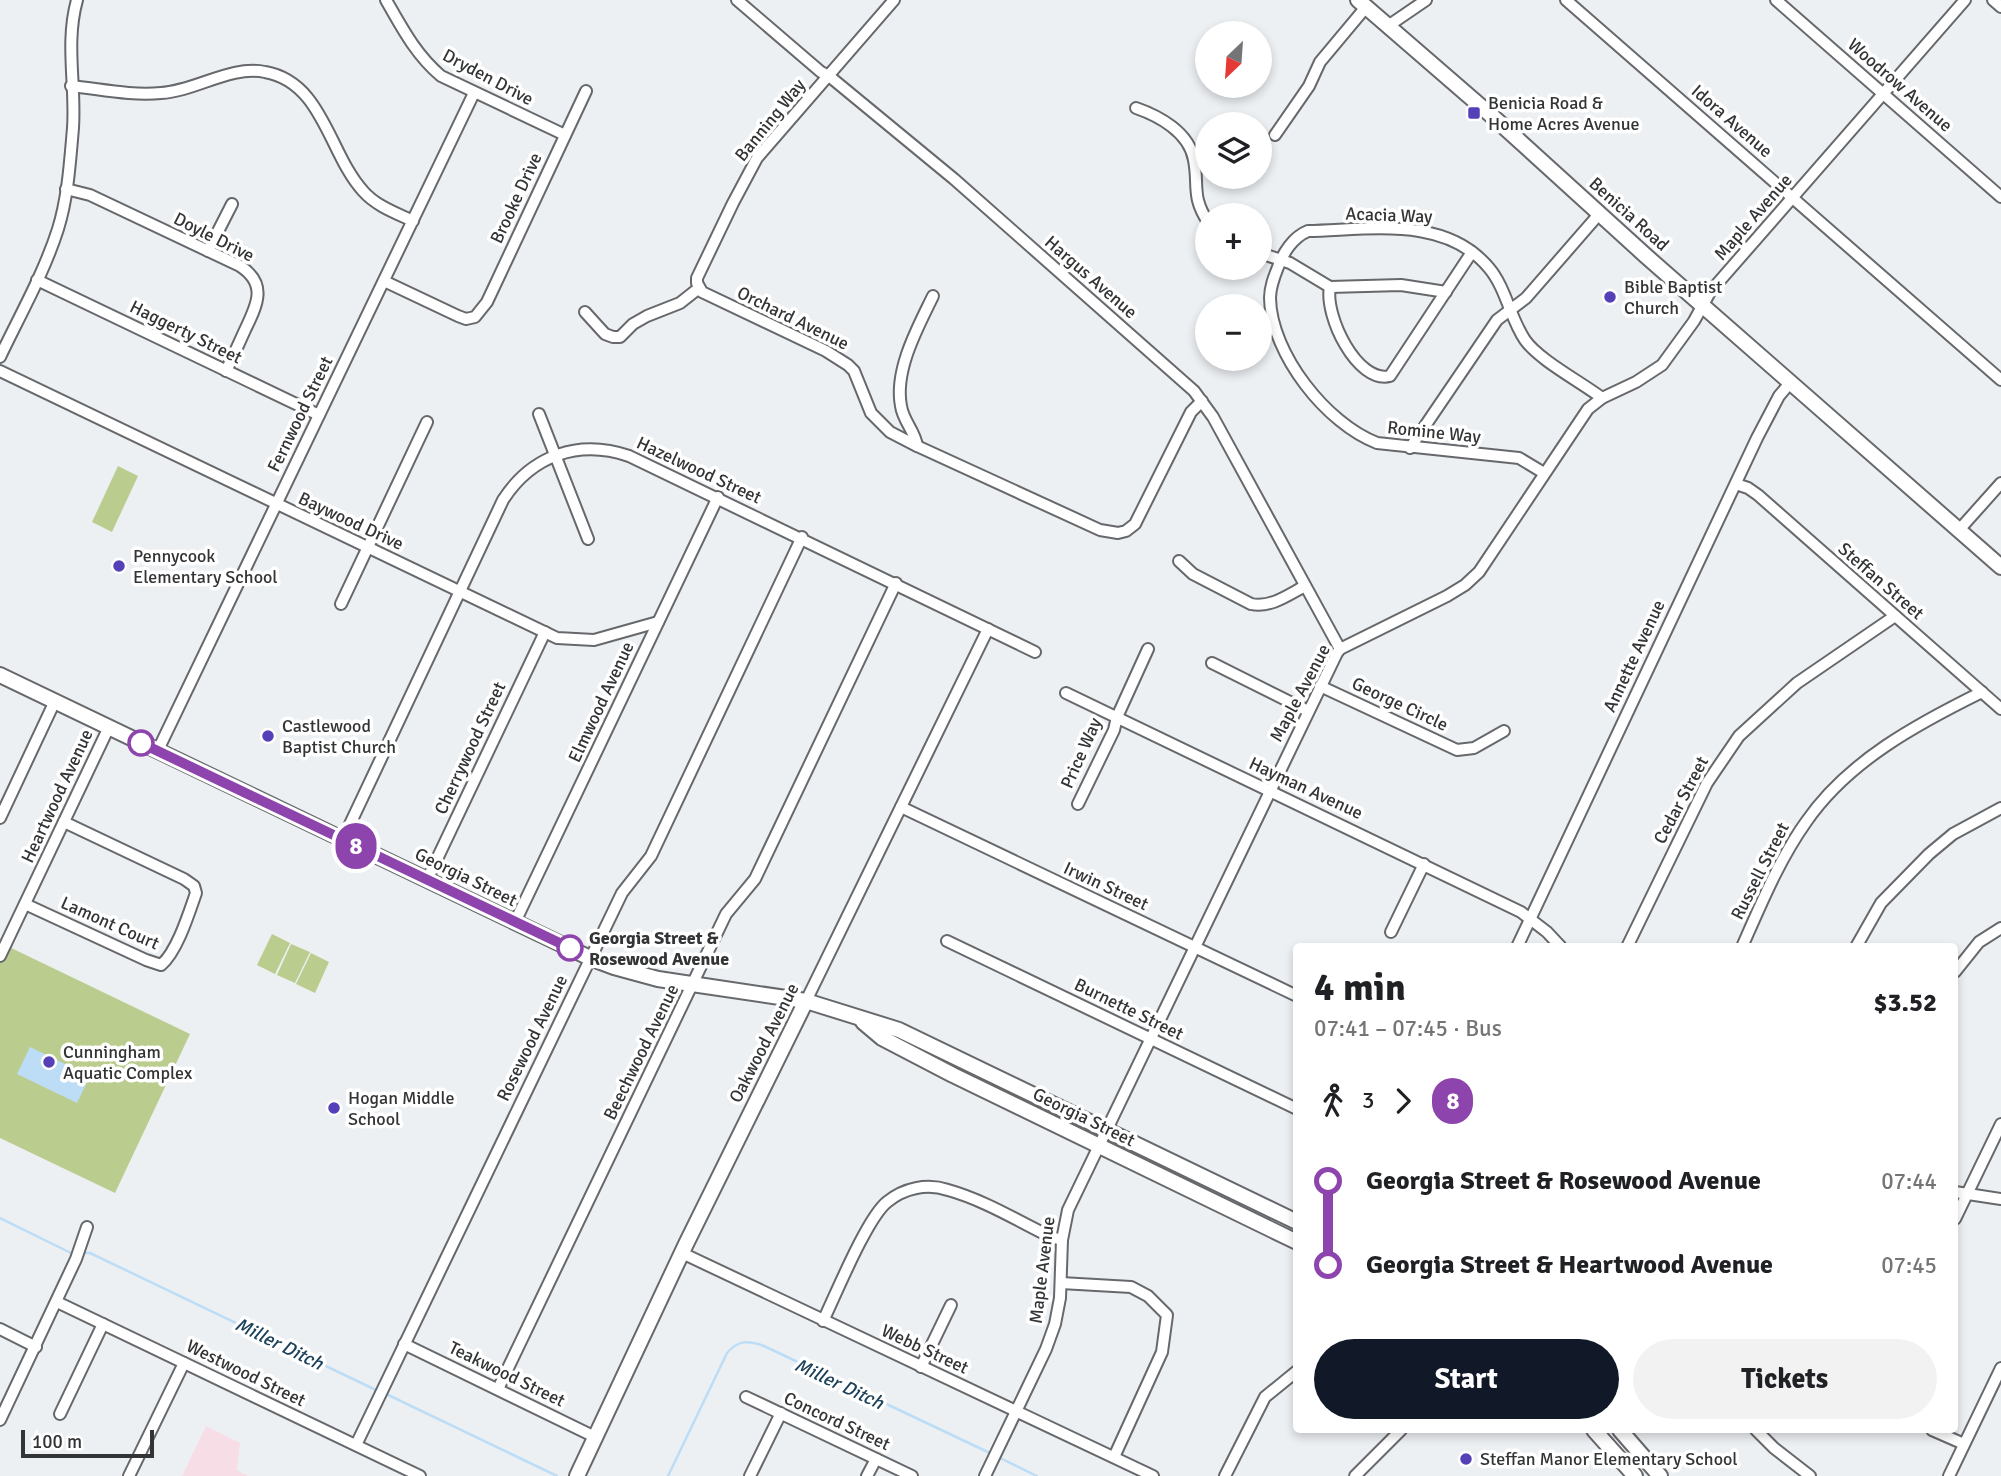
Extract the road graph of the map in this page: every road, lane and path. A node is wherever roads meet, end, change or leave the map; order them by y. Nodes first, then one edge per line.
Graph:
1 (77, 0) edge
2 (386, 0) edge
3 (737, 0) edge
4 (894, 0) edge
5 (1426, 0) edge
6 (1566, 0) edge
7 (1776, 0) edge
8 (1965, 0) edge
9 (1993, 0) edge
10 (1362, 4) edge
11 (2001, 7) edge
12 (1388, 26) junction
13 (829, 76) junction
14 (71, 86) junction
15 (586, 92) dead end
16 (474, 93) junction
17 (1884, 95) junction
18 (1136, 108) dead end
19 (565, 135) junction
20 (1275, 135) dead end
21 (66, 189) junction
22 (2001, 197) edge
23 (1793, 198) junction
24 (1198, 203) edge
25 (232, 204) dead end
26 (1600, 214) junction
27 (413, 220) junction
28 (208, 251) junction
29 (1472, 251) junction
30 (1272, 257) edge
31 (1281, 260) junction
32 (37, 280) junction
33 (384, 281) junction
34 (698, 283) junction
35 (1330, 287) junction
36 (1446, 292) junction
37 (933, 296) dead end
38 (1702, 304) junction
39 (1509, 309) junction
40 (586, 312) dead end
41 (0, 356) edge
42 (0, 371) edge
43 (226, 371) junction
44 (2001, 380) edge
45 (1790, 383) junction
46 (1602, 398) junction
47 (1202, 401) junction
48 (539, 414) dead end
49 (319, 415) junction
50 (427, 422) dead end
51 (917, 446) junction
52 (1410, 448) junction
53 (555, 457) junction
54 (1544, 473) junction
55 (2001, 483) edge
56 (1736, 484) junction
57 (718, 497) junction
58 (276, 505) junction
59 (1959, 530) junction
60 (802, 537) junction
61 (588, 539) dead end
62 (367, 549) junction
63 (1179, 561) dead end
64 (2001, 567) edge
65 (896, 583) junction
66 (1305, 586) junction
67 (461, 593) junction
68 (341, 604) dead end
69 (1895, 616) junction
70 (658, 622) junction
71 (988, 629) junction
72 (545, 632) junction
73 (1148, 649) dead end
74 (1340, 649) junction
75 (1035, 652) dead end
76 (1212, 663) dead end
77 (0, 675) edge
78 (1320, 686) junction
79 (1982, 692) junction
80 (1066, 693) dead end
81 (55, 701) junction
82 (2001, 709) edge
83 (1308, 711) junction
84 (1117, 717) junction
85 (109, 727) junction
86 (1504, 731) dead end
87 (158, 750) junction
88 (1270, 791) junction
89 (1077, 804) dead end
90 (901, 807) junction
91 (2001, 808) edge
92 (0, 818) edge
93 (64, 822) junction
94 (343, 839) junction
95 (1424, 864) junction
96 (427, 880) junction
97 (25, 904) junction
98 (1530, 919) junction
99 (515, 922) junction
100 (2001, 928) edge
101 (1391, 932) dead end
102 (947, 941) dead end
103 (1519, 943) edge
104 (1557, 943) edge
105 (1630, 943) edge
106 (1744, 943) edge
107 (1858, 943) edge
108 (1195, 947) junction
109 (0, 956) edge
110 (590, 958) junction
111 (1958, 968) edge
112 (693, 983) junction
113 (1293, 994) edge
114 (806, 1001) junction
115 (860, 1019) junction
116 (1150, 1038) junction
117 (1293, 1107) edge
118 (2001, 1124) edge
119 (1106, 1131) junction
120 (1099, 1146) junction
121 (1958, 1192) edge
122 (1967, 1193) junction
123 (2001, 1199) edge
124 (1958, 1212) edge
125 (1293, 1220) edge
126 (87, 1227) dead end
127 (1062, 1240) junction
128 (1293, 1240) edge
129 (682, 1253) junction
130 (1061, 1283) junction
131 (57, 1302) junction
132 (951, 1306) dead end
133 (823, 1321) junction
134 (103, 1324) junction
135 (0, 1329) edge
136 (404, 1344) junction
137 (36, 1347) junction
138 (184, 1363) junction
139 (921, 1367) junction
140 (2001, 1368) edge
141 (1293, 1374) edge
142 (498, 1389) junction
143 (746, 1397) dead end
144 (1017, 1411) junction
145 (780, 1413) junction
146 (60, 1414) dead end
147 (0, 1420) edge
148 (1398, 1433) edge
149 (1597, 1433) edge
150 (1623, 1433) edge
151 (1759, 1433) edge
152 (1939, 1433) edge
153 (595, 1437) junction
154 (1964, 1444) junction
155 (356, 1445) junction
156 (1114, 1457) junction
157 (876, 1459) junction
158 (129, 1476) edge
159 (420, 1476) edge
160 (577, 1476) edge
161 (750, 1476) edge
162 (867, 1476) edge
163 (912, 1476) edge
164 (985, 1476) edge
165 (1153, 1476) edge
166 (1225, 1476) edge
167 (1355, 1476) edge
168 (1635, 1476) edge
169 (1660, 1476) edge
170 (1810, 1476) edge
171 (1949, 1476) edge

1 - 14 street
2 - 16 street, Dryden Drive
3 - 13 street, Hargus Avenue
4 - 13 street, Banning Way
5 - 12 street
6 - 23 street, Idora Avenue
7 - 17 street, Woodrow Avenue
8 - 17 street, Maple Avenue
9 - 11 street
10 - 12 main road, Benicia Road
10 - 20 street
12 - 26 main road, Benicia Road
13 - 34 street, Banning Way
13 - 47 street, Hargus Avenue
14 - 21 street
14 - 27 street
15 - 19 street, Brooke Drive
16 - 19 street, Dryden Drive
16 - 27 street, Fernwood Street
17 - 22 street, Woodrow Avenue
17 - 23 street, Maple Avenue
18 - 24 street
19 - 33 street, Brooke Drive
21 - 28 street, Doyle Drive
21 - 32 street
23 - 38 street, Maple Avenue
23 - 44 street, Idora Avenue
25 - 28 street
26 - 38 main road, Benicia Road
26 - 39 street
27 - 33 street, Fernwood Street
28 - 43 street, Doyle Drive
29 - 31 street, Acacia Way
29 - 36 street
29 - 39 street, Acacia Way
30 - 31 street
31 - 35 street
31 - 52 street, Romine Way
32 - 41 street
32 - 43 street, Haggerty Street
33 - 49 street, Fernwood Street
34 - 40 street
34 - 51 street, Orchard Avenue
35 - 36 street
35 - 36 street
37 - 51 street
38 - 45 main road, Benicia Road
38 - 46 street, Maple Avenue
39 - 46 street, Acacia Way
39 - 52 street
42 - 58 street, Baywood Drive
43 - 49 street, Haggerty Street
45 - 56 street, Annette Avenue
45 - 59 main road, Benicia Road
46 - 54 street, Maple Avenue
47 - 51 street, Orchard Avenue
47 - 66 street, Hargus Avenue
48 - 53 street
49 - 58 street, Fernwood Street
50 - 62 street
52 - 54 street, Romine Way
53 - 57 street, Hazelwood Street
53 - 61 street
53 - 67 street, Hazelwood Street
54 - 74 street, Maple Avenue
55 - 59 street
56 - 69 street, Steffan Street
56 - 98 street, Annette Avenue
57 - 60 street, Hazelwood Street
57 - 70 street, Elmwood Avenue
58 - 62 street, Baywood Drive
58 - 87 street, Fernwood Street
59 - 64 main road, Benicia Road
60 - 65 street, Hazelwood Street
60 - 110 street, Rosewood Avenue
62 - 67 street, Baywood Drive
62 - 68 street
63 - 66 street
65 - 71 street, Hazelwood Street
65 - 112 street, Beechwood Avenue
66 - 74 street, Hargus Avenue
67 - 72 street, Baywood Drive
67 - 94 street, Hazelwood Street
69 - 79 street, Steffan Street
69 - 105 street, Cedar Street
70 - 72 street, Baywood Drive
70 - 99 street, Elmwood Avenue
71 - 75 street, Hazelwood Street
71 - 90 street, Oakwood Avenue
72 - 96 street, Cherrywood Street
73 - 84 street, Price Way
74 - 78 street, Maple Avenue
76 - 83 street
77 - 81 main road, Georgia Street
78 - 83 street, Maple Avenue
78 - 86 street, George Circle
79 - 82 street, Steffan Street
79 - 106 street, Russell Street
80 - 84 street, Hayman Avenue
81 - 85 main road, Georgia Street
81 - 92 street
83 - 88 street, Maple Avenue
84 - 88 street, Hayman Avenue
84 - 89 street, Price Way
85 - 87 main road, Georgia Street
85 - 93 street, Heartwood Avenue
87 - 94 main road, Georgia Street
88 - 95 street, Hayman Avenue
88 - 108 street, Maple Avenue
90 - 108 street, Irwin Street
90 - 114 street, Oakwood Avenue
91 - 107 street
93 - 97 street, Heartwood Avenue
93 - 97 street, Lamont Court
94 - 96 main road, Georgia Street
95 - 98 street, Hayman Avenue
95 - 101 street
96 - 99 main road, Georgia Street
97 - 109 street, Heartwood Avenue
98 - 103 street, Annette Avenue
98 - 104 street, Hayman Avenue
99 - 110 main road, Georgia Street
100 - 111 street
102 - 116 street, Burnette Street
108 - 113 street, Irwin Street
108 - 116 street, Maple Avenue
110 - 112 main road, Georgia Street
110 - 136 street, Rosewood Avenue
112 - 114 main road, Georgia Street
112 - 142 street, Beechwood Avenue
114 - 115 main road, Georgia Street
114 - 129 main road, Oakwood Avenue
115 - 119 main road, Georgia Street
115 - 120 main road, Georgia Street
116 - 117 street, Burnette Street
116 - 119 street, Maple Avenue
118 - 122 street
119 - 120 street, Maple Avenue
119 - 125 main road, Georgia Street
120 - 127 street, Maple Avenue
120 - 128 main road, Georgia Street
121 - 122 street
122 - 123 street
122 - 124 street
126 - 131 street
127 - 130 street, Maple Avenue
127 - 133 street
129 - 133 street, Webb Street
129 - 153 main road, Oakwood Avenue
130 - 144 street, Maple Avenue
130 - 156 street
131 - 134 street, Westwood Street
131 - 137 street
132 - 139 street
133 - 139 street, Webb Street
134 - 138 street, Westwood Street
134 - 146 street
135 - 137 street
136 - 142 street, Teakwood Street
136 - 155 street, Rosewood Avenue
137 - 147 street
138 - 155 street, Westwood Street
138 - 158 street
139 - 144 street, Webb Street
140 - 154 street
141 - 166 street
142 - 153 street, Teakwood Street
143 - 145 street, Concord Street
144 - 156 street, Webb Street
144 - 164 street, Maple Avenue
145 - 157 street, Concord Street
145 - 161 street
148 - 167 street
149 - 168 main road
150 - 169 main road
151 - 170 street
152 - 154 street
153 - 160 main road, Oakwood Avenue
154 - 171 street
155 - 159 street, Westwood Street
156 - 165 street, Webb Street
157 - 162 street
157 - 163 street, Concord Street

